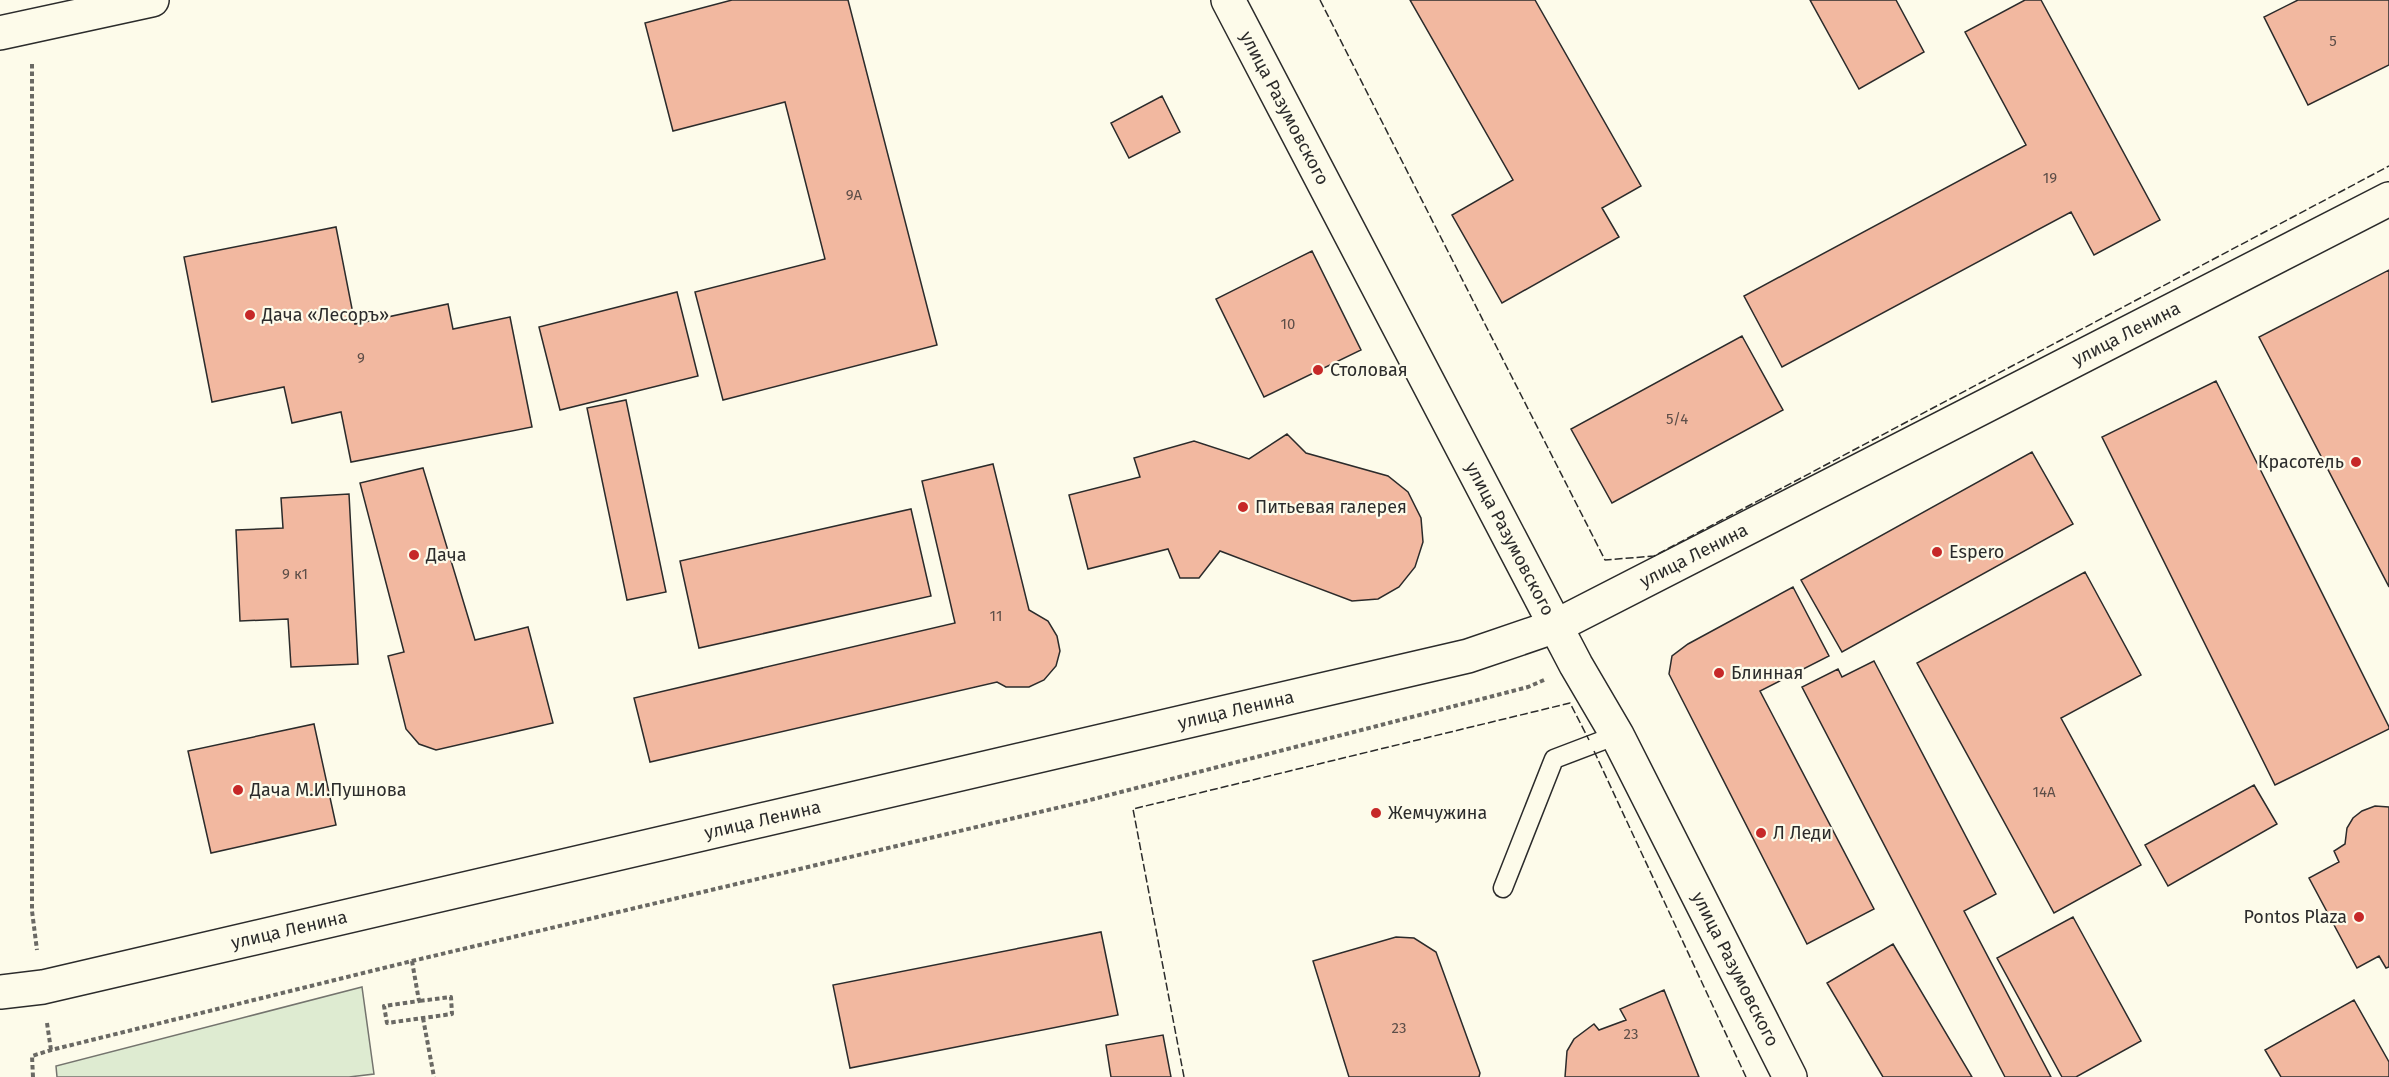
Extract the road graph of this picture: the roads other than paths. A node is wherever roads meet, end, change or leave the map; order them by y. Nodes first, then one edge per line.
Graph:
1 (152, 0) edge
2 (1228, 0) edge
3 (0, 33) edge
4 (2389, 199) edge
5 (1556, 626) junction
6 (1617, 735) junction
7 (1503, 888) dead end
8 (0, 992) edge
9 (1790, 1077) edge

1 - 3 street
2 - 5 street, улица Разумовского
4 - 5 street, улица Ленина
5 - 6 street, улица Разумовского
5 - 8 street, улица Ленина
6 - 7 lane
6 - 9 street, улица Разумовского

